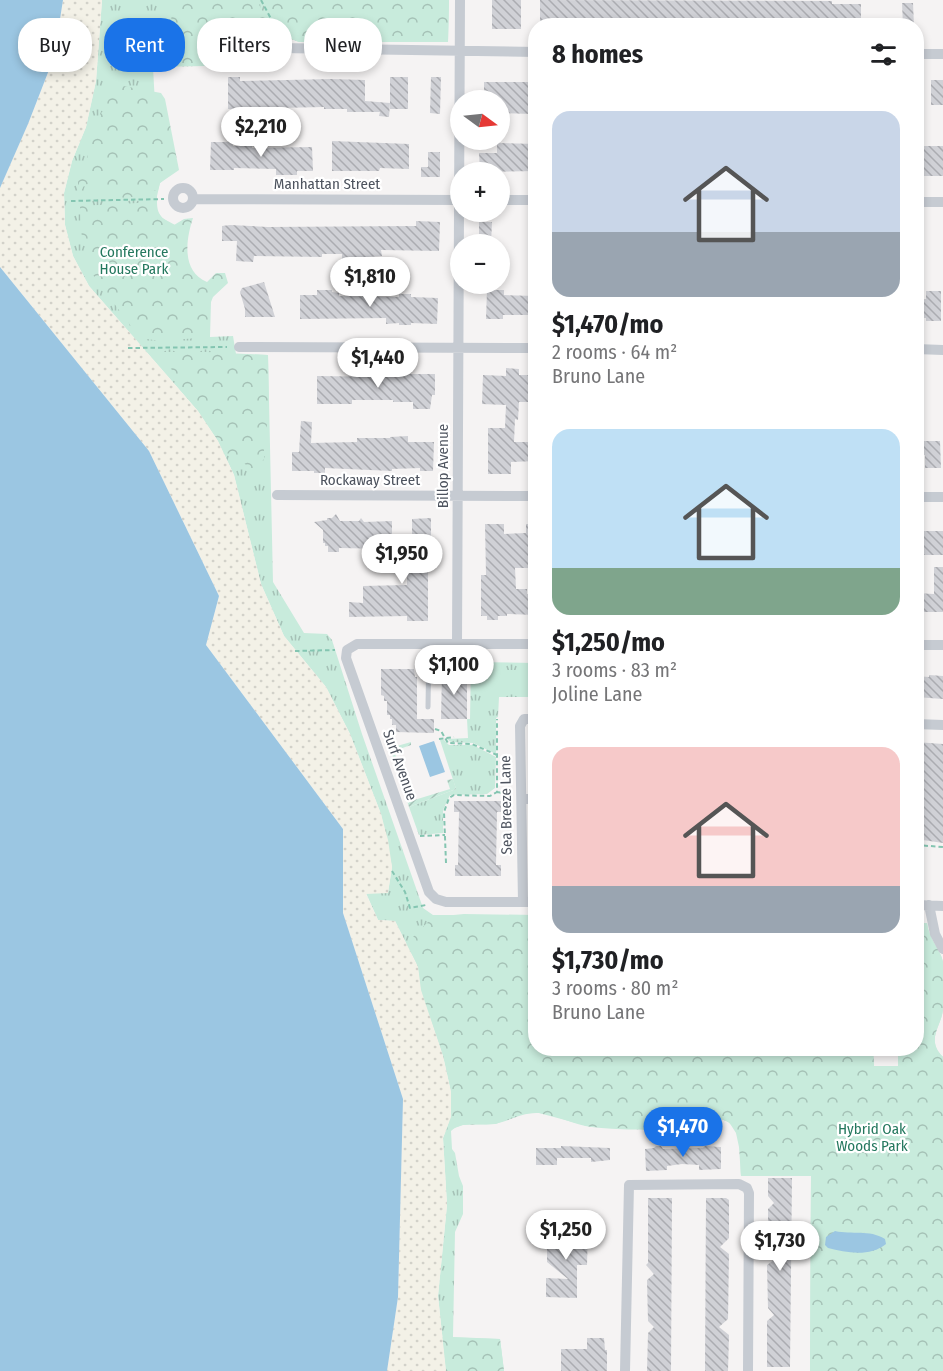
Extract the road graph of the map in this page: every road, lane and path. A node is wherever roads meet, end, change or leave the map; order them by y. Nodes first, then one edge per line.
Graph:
1 (261, 0) edge
2 (460, 0) edge
3 (271, 18) edge
4 (292, 48) edge
5 (460, 52) junction
6 (528, 52) edge
7 (924, 54) edge
8 (943, 54) edge
9 (460, 162) edge
10 (164, 199) dead end
11 (193, 199) dead end
12 (450, 200) edge
13 (510, 200) edge
14 (528, 200) edge
15 (71, 201) dead end
16 (924, 202) edge
17 (943, 202) edge
18 (460, 222) edge
19 (239, 347) joint
20 (459, 347) junction
21 (128, 348) dead end
22 (528, 348) edge
23 (924, 350) edge
24 (943, 350) edge
25 (277, 495) dead end
26 (458, 495) junction
27 (528, 496) edge
28 (924, 497) edge
29 (943, 497) edge
30 (429, 644) junction
31 (457, 644) junction
32 (528, 644) edge
33 (924, 645) edge
34 (943, 645) edge
35 (352, 647) junction
36 (295, 651) dead end
37 (428, 707) dead end
38 (498, 719) dead end
39 (528, 719) edge
40 (924, 724) edge
41 (943, 725) edge
42 (435, 729) dead end
43 (454, 737) dead end
44 (444, 738) junction
45 (440, 739) dead end
46 (497, 755) junction
47 (522, 799) junction
48 (528, 799) edge
49 (445, 835) junction
50 (418, 836) dead end
51 (924, 846) edge
52 (943, 847) edge
53 (446, 863) dead end
54 (392, 871) dead end
55 (436, 899) junction
56 (523, 902) junction
57 (528, 902) edge
58 (924, 905) edge
59 (928, 905) junction
60 (943, 906) edge
61 (943, 949) edge
62 (626, 1371) edge
63 (748, 1371) edge

1 - 3 path
2 - 5 street, Billop Avenue
4 - 5 street
5 - 6 street
5 - 9 street, Billop Avenue
7 - 8 street
10 - 15 path
11 - 12 street, Manhattan Street
13 - 14 street
16 - 17 street
18 - 20 street, Billop Avenue
19 - 20 street
19 - 21 path
20 - 22 street
20 - 26 street, Billop Avenue
23 - 24 street
25 - 26 street, Rockaway Street
26 - 27 street, Rockaway Street
26 - 31 street, Billop Avenue
28 - 29 street
30 - 31 street
30 - 35 street
30 - 37 lane
31 - 32 street
33 - 34 street
35 - 36 path
35 - 55 street, Surf Avenue
38 - 46 path
39 - 47 street, Sea Breeze Lane
40 - 41 street
42 - 44 path
43 - 44 path
44 - 45 path
44 - 46 path
46 - 49 path
47 - 48 street
47 - 56 street, Sea Breeze Lane
49 - 50 path
49 - 53 path
51 - 52 path
54 - 55 path
55 - 56 street
56 - 57 street
58 - 59 street
59 - 60 street
59 - 61 street
62 - 63 street

